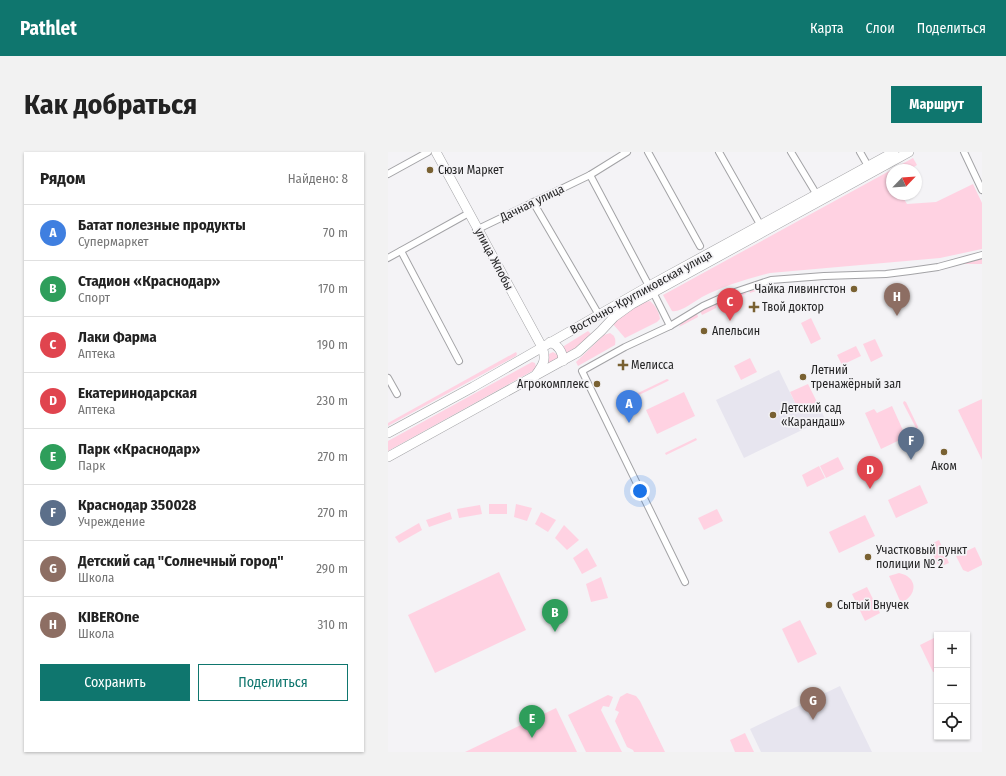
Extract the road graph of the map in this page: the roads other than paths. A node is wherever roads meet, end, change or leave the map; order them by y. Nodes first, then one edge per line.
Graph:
1 (428, 152) edge
2 (431, 152) edge
3 (436, 152) edge
4 (627, 152) edge
5 (648, 152) edge
6 (719, 152) edge
7 (791, 152) edge
8 (860, 152) edge
9 (894, 152) edge
10 (909, 152) edge
11 (964, 152) edge
12 (868, 166) junction
13 (388, 174) edge
14 (590, 175) junction
15 (982, 190) edge
16 (817, 195) junction
17 (533, 202) junction
18 (467, 214) junction
19 (761, 226) junction
20 (476, 230) junction
21 (700, 246) dead end
22 (401, 251) junction
23 (982, 255) edge
24 (388, 258) edge
25 (654, 289) junction
26 (599, 315) junction
27 (670, 326) junction
28 (550, 342) junction
29 (542, 347) junction
30 (528, 354) junction
31 (563, 360) junction
32 (459, 362) dead end
33 (534, 377) junction
34 (388, 378) edge
35 (397, 394) dead end
36 (388, 433) edge
37 (388, 457) edge
38 (685, 582) dead end

1 - 13 street
2 - 18 main road, улица Жлобы
3 - 18 main road, улица Жлобы
4 - 14 street, Дачная улица
5 - 21 street
6 - 19 street
7 - 16 street
8 - 12 street
9 - 12 main road, Восточно-Кругликовская улица
10 - 25 main road, Восточно-Кругликовская улица
11 - 15 street
12 - 16 main road, Восточно-Кругликовская улица
14 - 17 street, Дачная улица
14 - 25 street
16 - 19 main road, Восточно-Кругликовская улица
17 - 20 street, Дачная улица
17 - 26 street
18 - 20 main road, улица Жлобы
18 - 22 street
19 - 25 main road, Восточно-Кругликовская улица
20 - 29 main road, улица Жлобы
20 - 30 main road, улица Жлобы
22 - 24 street
22 - 32 street
23 - 27 street
25 - 26 main road, Восточно-Кругликовская улица
25 - 27 street
25 - 31 main road, Восточно-Кругликовская улица
26 - 28 main road, Восточно-Кругликовская улица
27 - 38 street
28 - 29 main road, Восточно-Кругликовская улица
28 - 31 main road
29 - 30 main road, Восточно-Кругликовская улица
29 - 33 main road
30 - 36 main road, Восточно-Кругликовская улица
31 - 33 main road, Восточно-Кругликовская улица
33 - 37 main road, Восточно-Кругликовская улица
34 - 35 street

